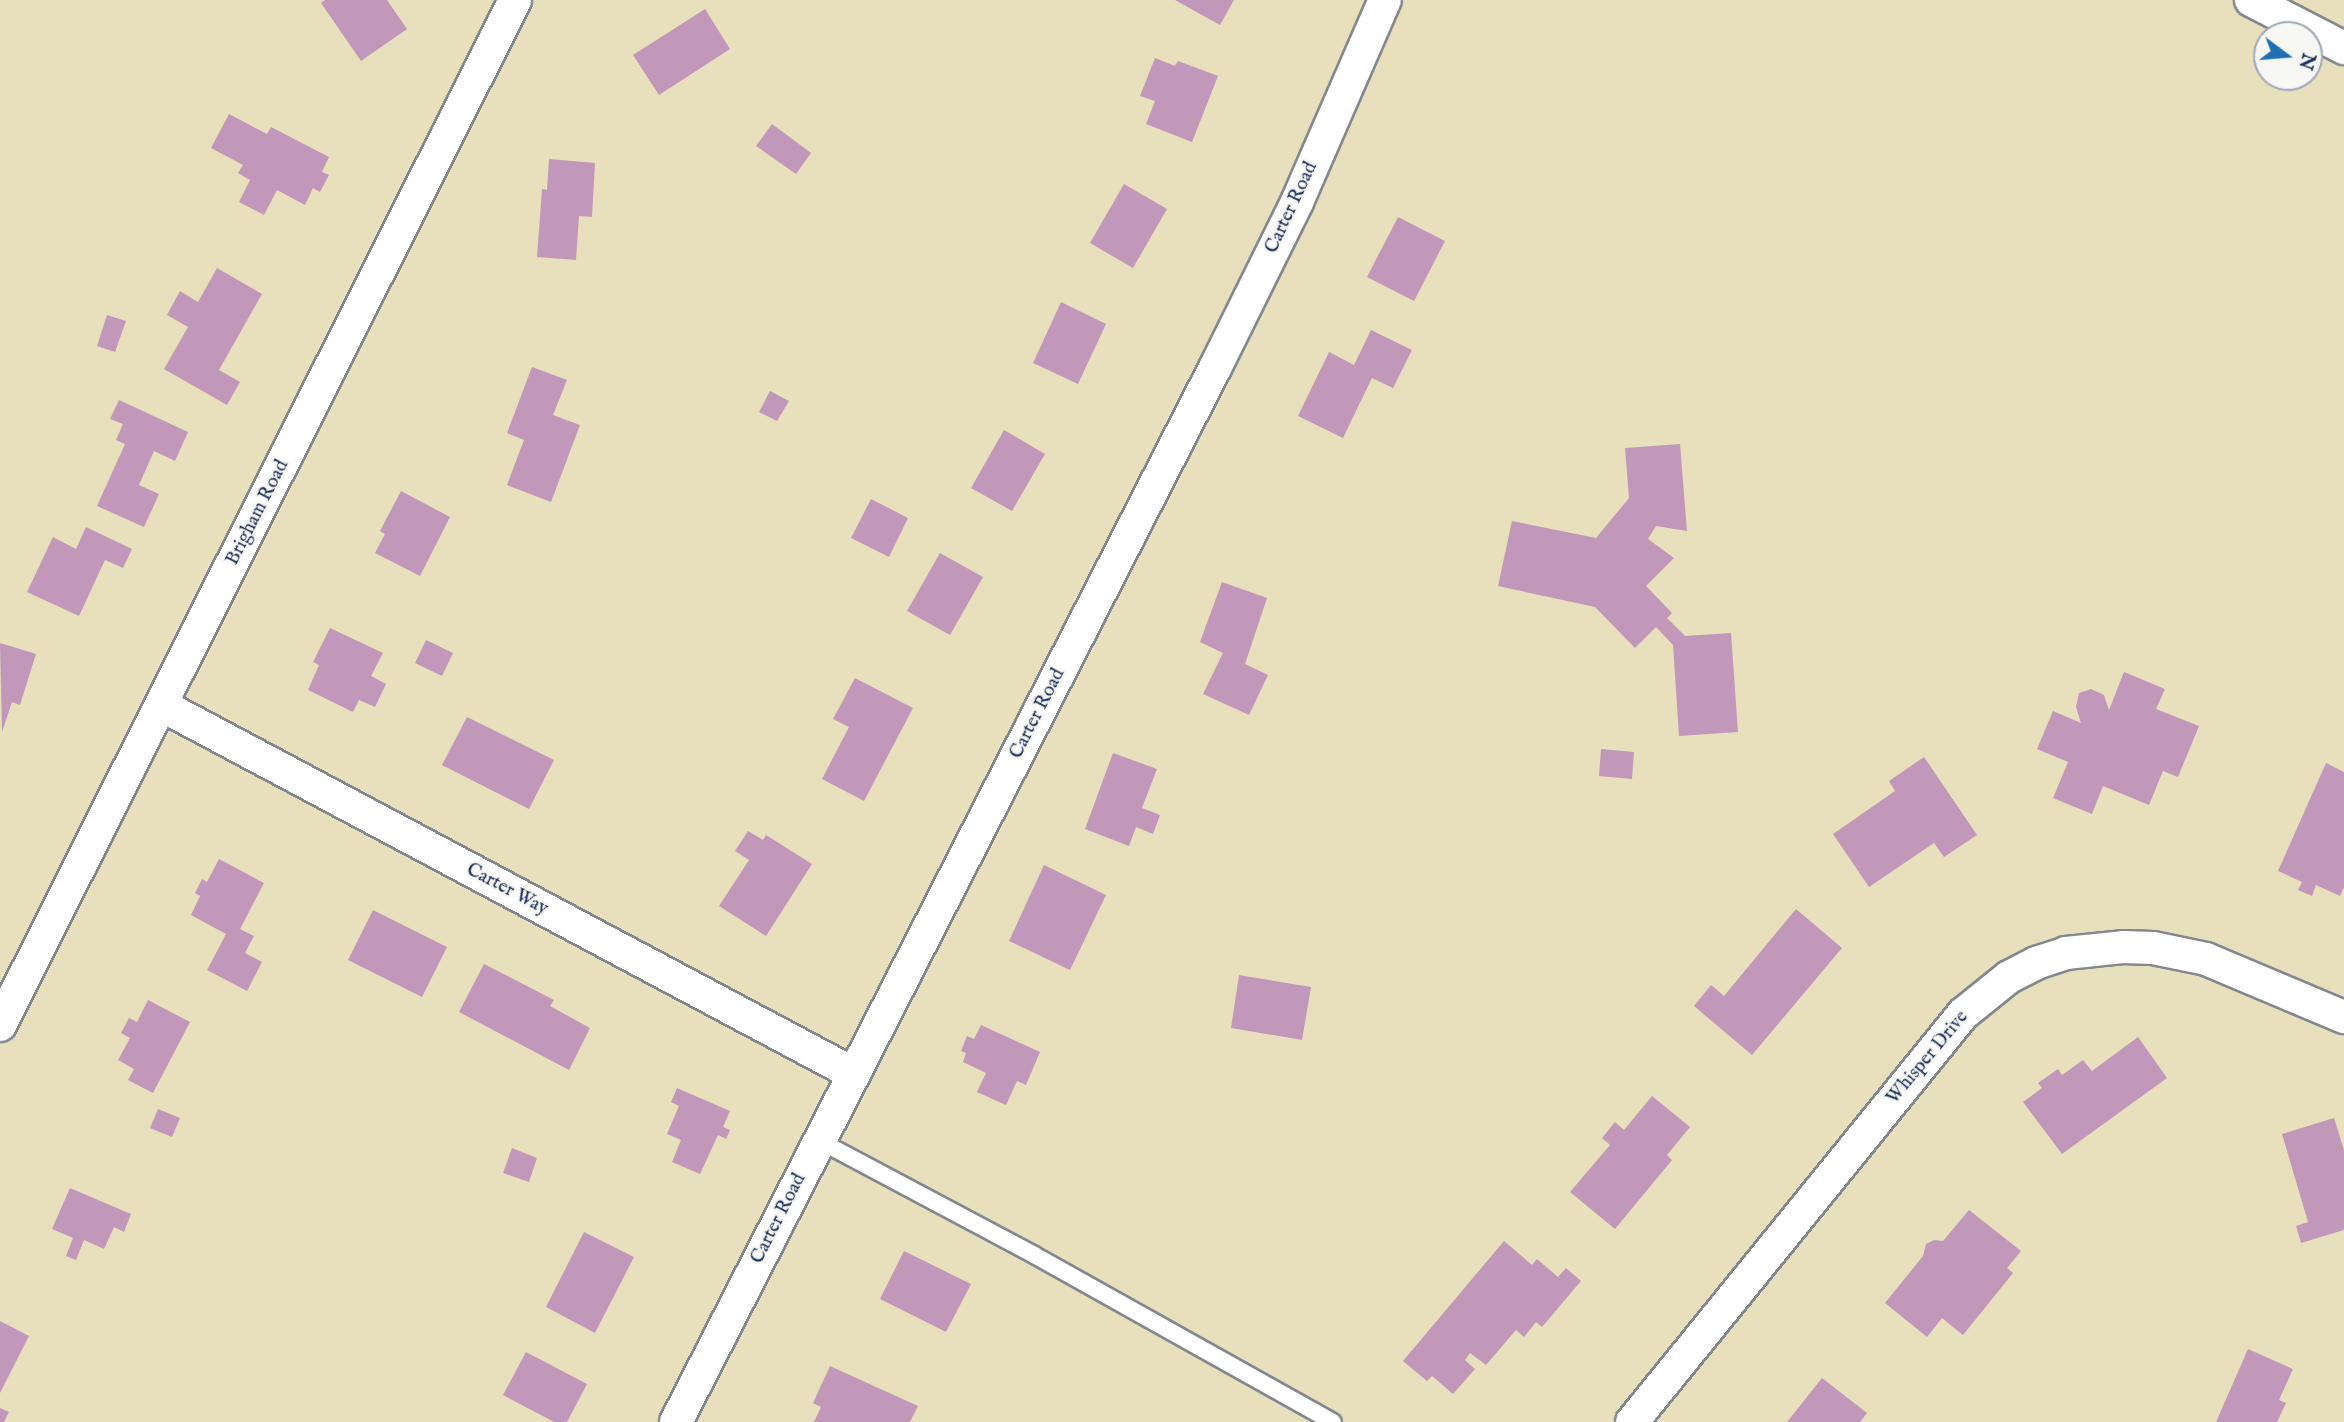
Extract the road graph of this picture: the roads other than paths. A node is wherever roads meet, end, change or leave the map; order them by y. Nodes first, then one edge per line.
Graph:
1 (515, 0) edge
2 (1385, 0) edge
3 (2251, 0) edge
4 (2344, 48) edge
5 (161, 705) junction
6 (2344, 1017) edge
7 (0, 1025) edge
8 (854, 1074) junction
9 (820, 1141) junction
10 (676, 1422) edge
11 (1333, 1422) edge
12 (1632, 1422) edge

1 - 5 street, Brigham Road
2 - 8 street, Carter Road
3 - 4 street
5 - 7 street, Brigham Road
5 - 8 street, Carter Way
6 - 12 street, Whisper Drive
8 - 9 street, Carter Road
9 - 10 street, Carter Road
9 - 11 lane

